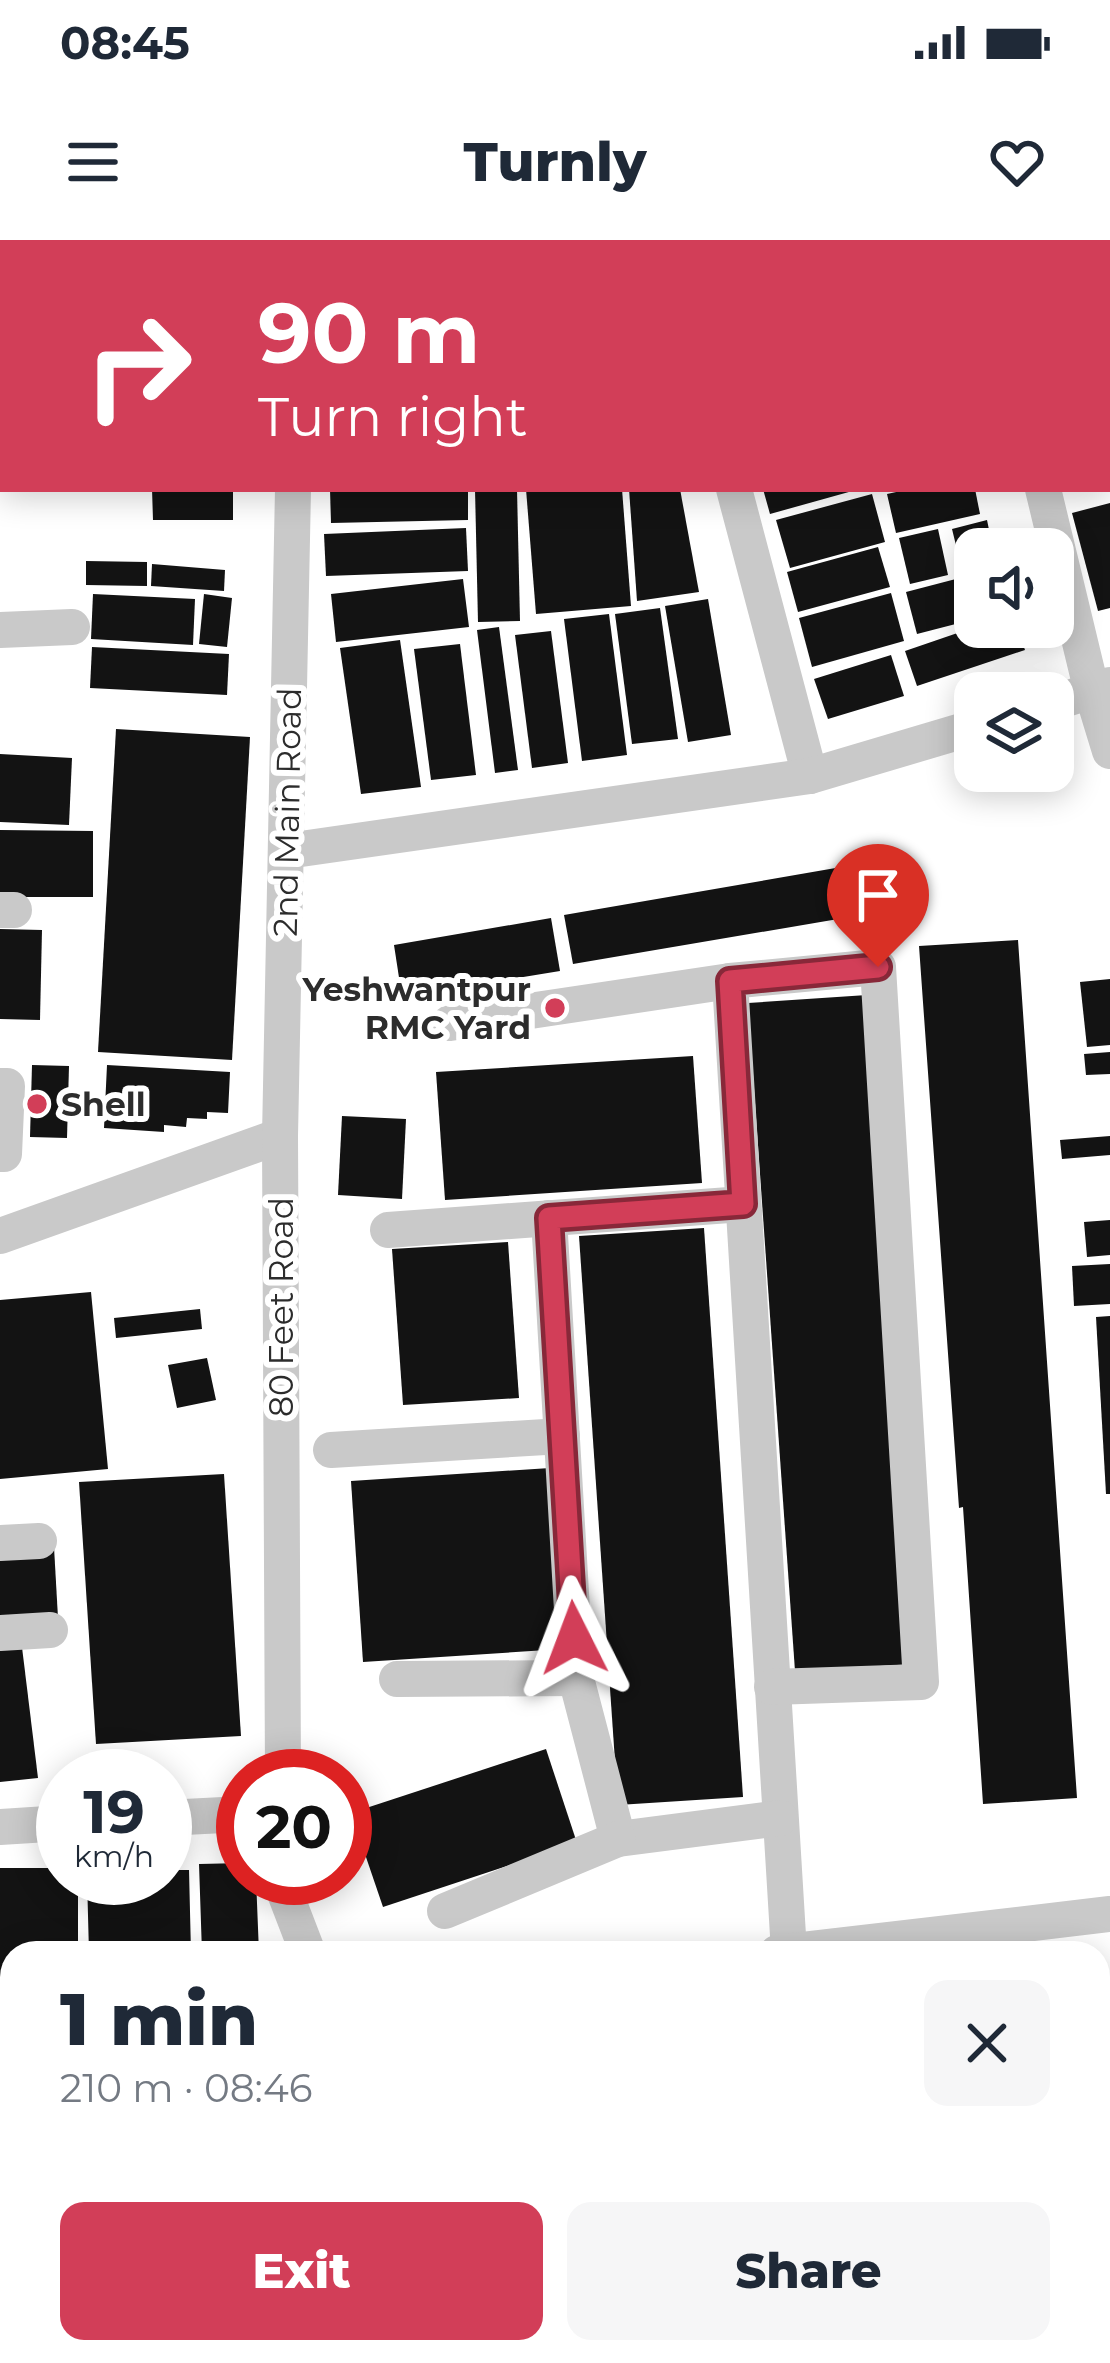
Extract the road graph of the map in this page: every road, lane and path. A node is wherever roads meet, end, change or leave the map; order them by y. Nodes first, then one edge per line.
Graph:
1 (292, 492) edge
2 (735, 492) edge
3 (1044, 492) edge
4 (72, 627) dead end
5 (0, 629) edge
6 (1101, 688) edge
7 (954, 733) edge
8 (1110, 751) edge
9 (810, 776) junction
10 (287, 851) junction
11 (730, 981) junction
12 (450, 1023) dead end
13 (0, 1086) edge
14 (280, 1136) junction
15 (0, 1154) edge
16 (743, 1204) junction
17 (549, 1218) junction
18 (388, 1230) dead end
19 (0, 1235) edge
20 (562, 1436) junction
21 (331, 1450) dead end
22 (39, 1540) dead end
23 (0, 1543) edge
24 (50, 1630) dead end
25 (0, 1634) edge
26 (576, 1678) junction
27 (397, 1679) dead end
28 (772, 1687) junction
29 (283, 1749) edge
30 (781, 1818) junction
31 (36, 1825) edge
32 (0, 1827) edge
33 (618, 1839) junction
34 (290, 1905) edge
35 (445, 1911) dead end
36 (1110, 1914) edge
37 (304, 1941) edge
38 (788, 1941) edge
39 (882, 1941) edge

1 - 10 street, 2nd Main Road
2 - 9 street
3 - 6 street
4 - 5 street
6 - 8 street
7 - 9 street
9 - 10 street
10 - 14 street, 2nd Main Road
11 - 12 street
11 - 16 street
11 - 28 street
13 - 15 street
14 - 19 street
14 - 29 street, 80 Feet Road
16 - 17 street
16 - 28 street
17 - 18 street
17 - 20 street
20 - 21 street
20 - 26 street
22 - 23 street
24 - 25 street
26 - 27 street
26 - 33 street
28 - 30 street
30 - 33 street
30 - 38 street
31 - 32 street
33 - 35 street
34 - 37 street
36 - 39 street

